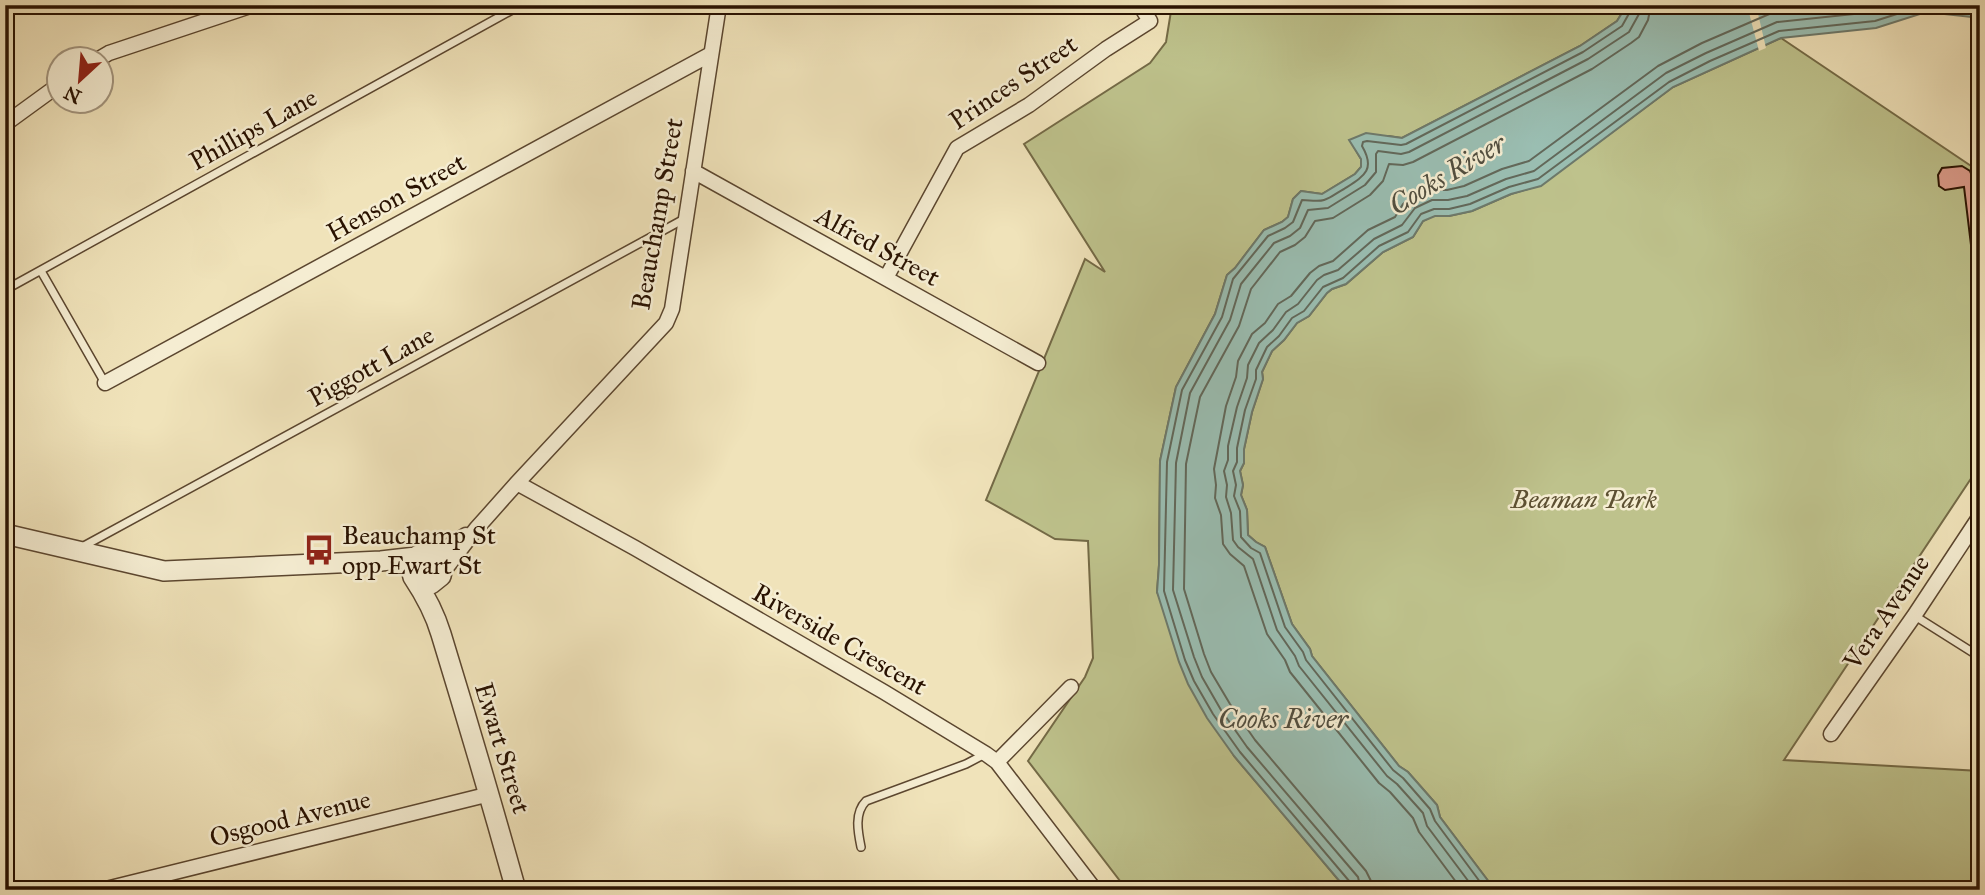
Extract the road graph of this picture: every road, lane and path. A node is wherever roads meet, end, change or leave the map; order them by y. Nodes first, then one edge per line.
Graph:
1 (253, 5) edge
2 (520, 5) edge
3 (719, 5) edge
4 (1140, 5) edge
5 (116, 51) edge
6 (711, 54) junction
7 (46, 94) edge
8 (5, 124) edge
9 (694, 172) junction
10 (686, 218) junction
11 (41, 271) junction
12 (886, 278) junction
13 (5, 290) edge
14 (1038, 363) dead end
15 (105, 383) joint
16 (517, 483) junction
17 (1980, 516) edge
18 (5, 534) edge
19 (76, 551) junction
20 (426, 570) junction
21 (1914, 616) junction
22 (1980, 657) edge
23 (1071, 687) dead end
24 (1831, 734) dead end
25 (991, 758) junction
26 (490, 794) junction
27 (862, 847) dead end
28 (102, 890) edge
29 (516, 890) edge
30 (1095, 890) edge

1 - 5 street
2 - 11 lane, Phillips Lane
3 - 6 street, Beauchamp Street
4 - 12 street, Princes Street
6 - 9 street, Beauchamp Street
6 - 15 street, Henson Street
7 - 8 street
9 - 10 street, Beauchamp Street
9 - 12 street, Alfred Street
10 - 16 street, Beauchamp Street
10 - 19 lane, Piggott Lane
11 - 13 lane, Phillips Lane
11 - 15 lane
12 - 14 street, Alfred Street
16 - 20 street, Beauchamp Street
16 - 25 street, Riverside Crescent
17 - 21 street, Vera Avenue
18 - 19 street, Beauchamp Street
19 - 20 street, Beauchamp Street
20 - 26 street, Ewart Street
21 - 22 lane
21 - 24 street, Vera Avenue
23 - 25 street
25 - 27 lane
25 - 30 street, Riverside Crescent
26 - 28 street, Osgood Avenue
26 - 29 street, Ewart Street

